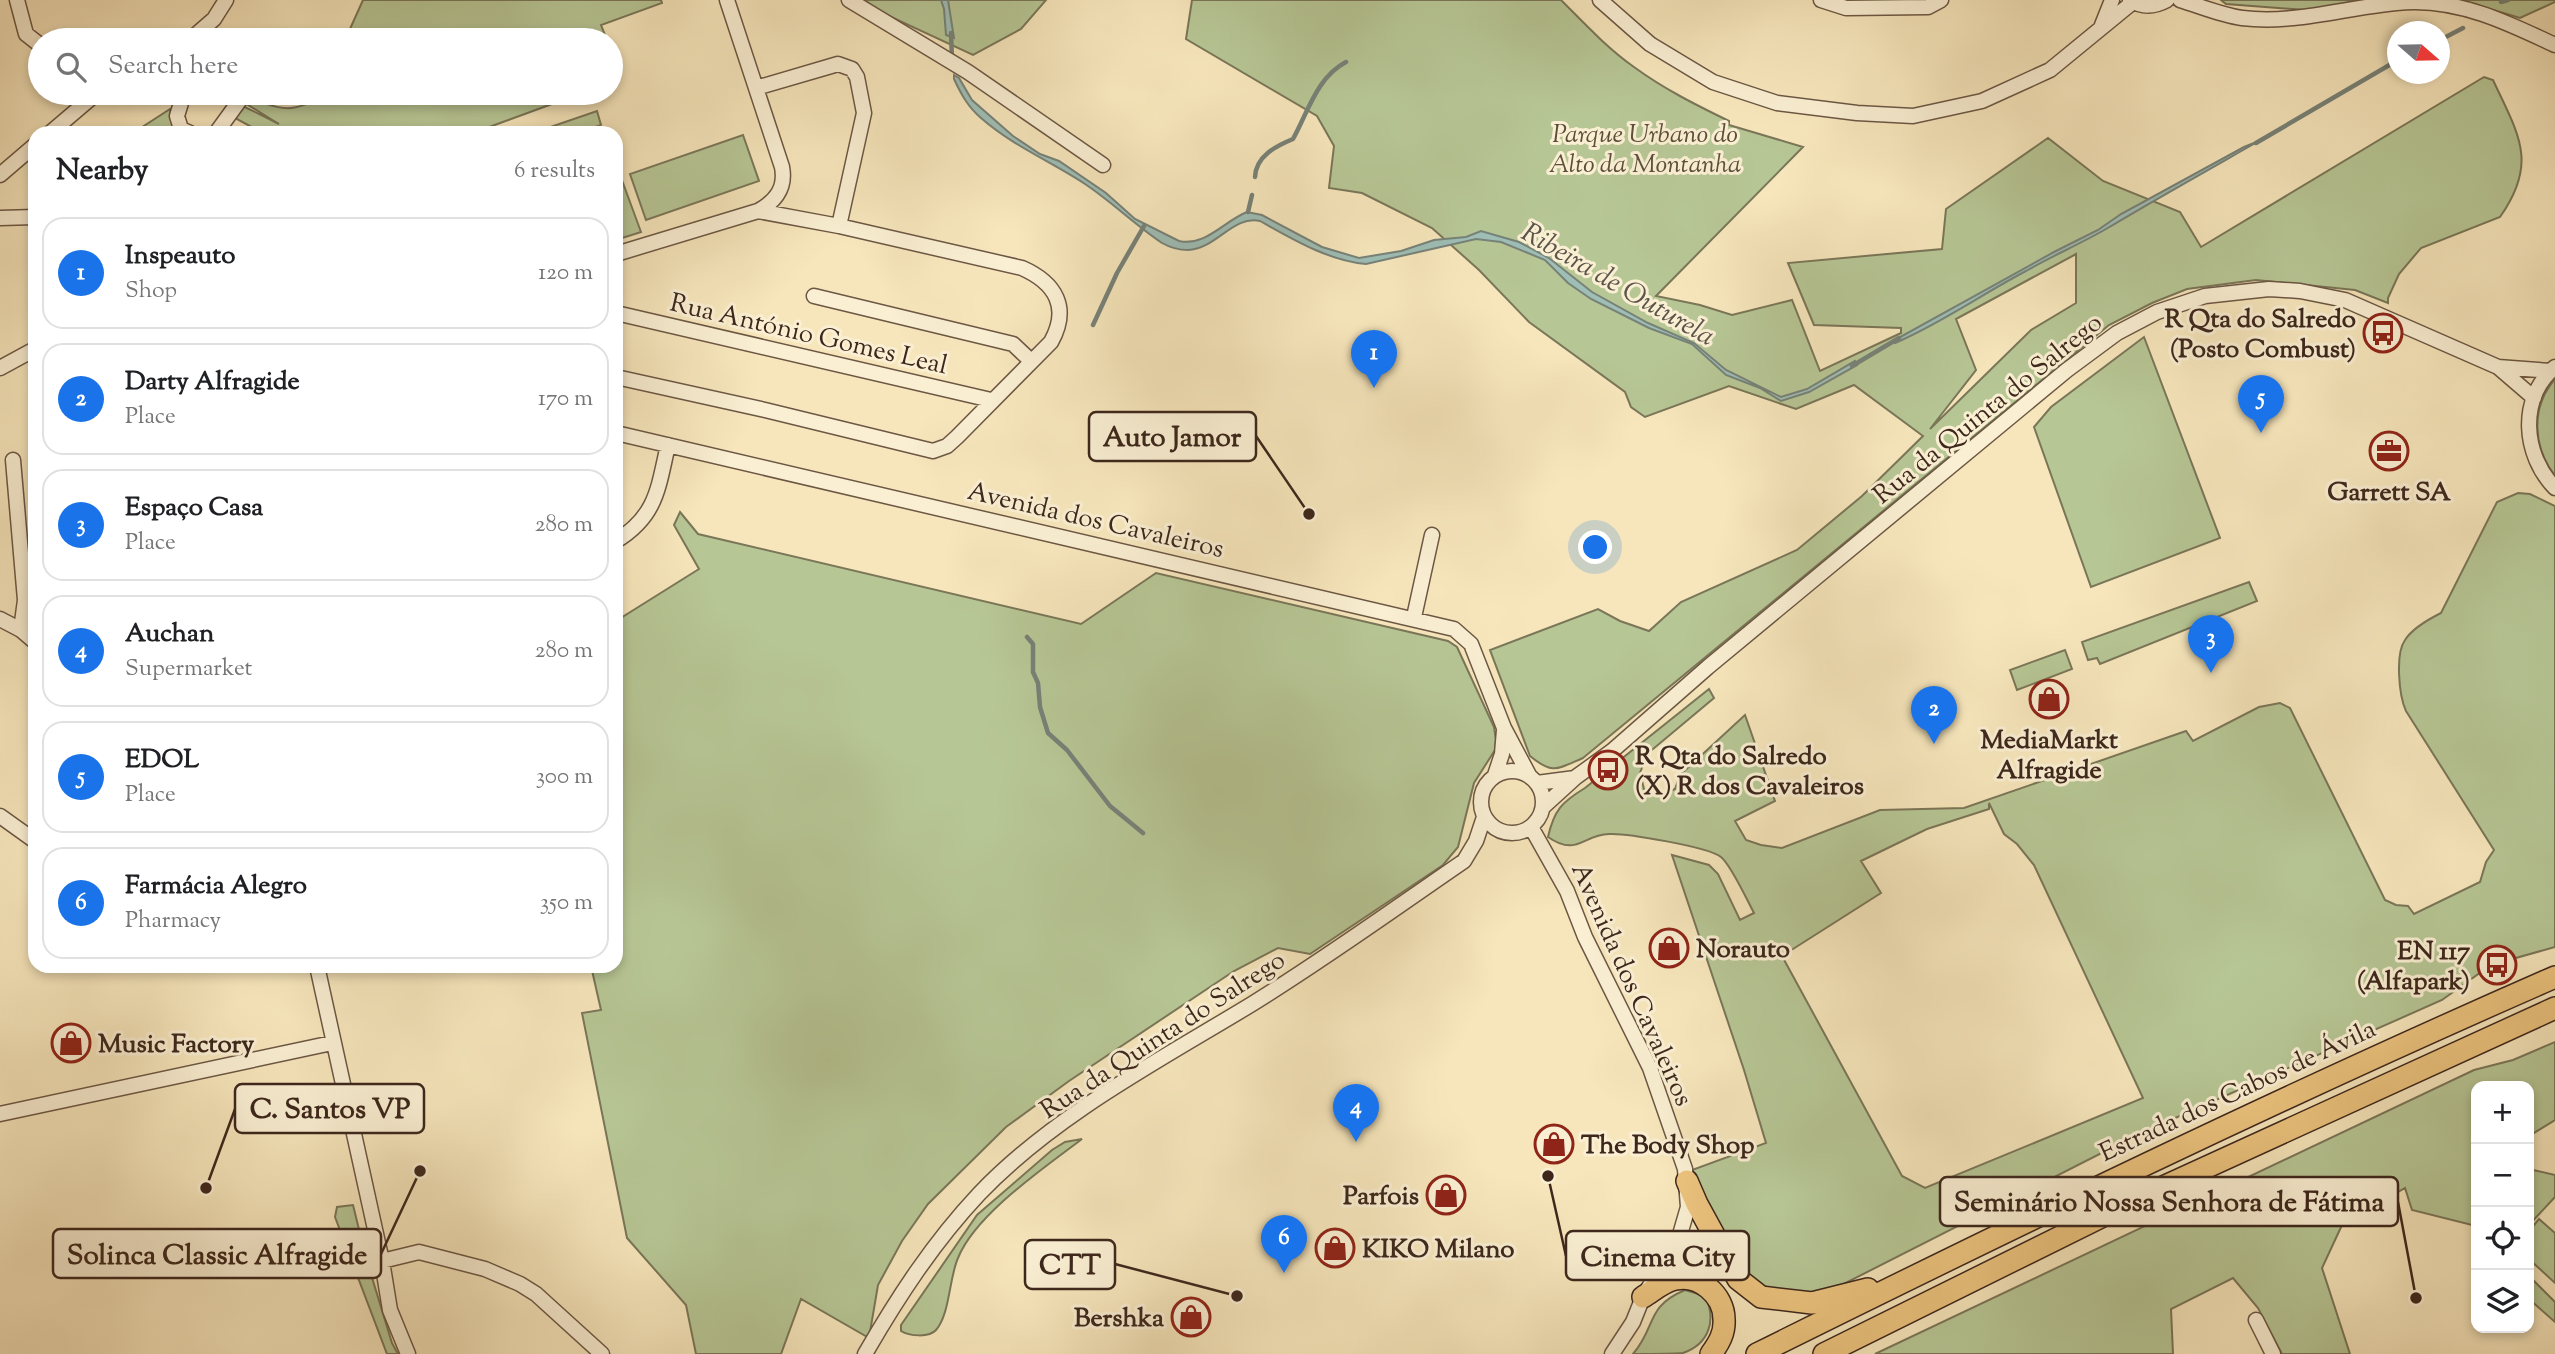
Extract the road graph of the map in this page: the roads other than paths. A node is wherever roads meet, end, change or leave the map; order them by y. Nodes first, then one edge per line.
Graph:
1 (16, 0) edge
2 (226, 0) edge
3 (727, 0) edge
4 (849, 0) edge
5 (1600, 0) edge
6 (1821, 0) edge
7 (1941, 0) edge
8 (2112, 0) edge
9 (2168, 0) edge
10 (2180, 0) edge
11 (2131, 1) edge
12 (2211, 5) edge
13 (2101, 26) junction
14 (203, 28) edge
15 (28, 36) edge
16 (2555, 45) edge
17 (756, 88) junction
18 (83, 105) edge
19 (180, 105) edge
20 (236, 105) edge
21 (58, 126) edge
22 (180, 126) edge
23 (221, 126) edge
24 (28, 150) edge
25 (1103, 165) dead end
26 (2, 168) edge
27 (758, 211) junction
28 (0, 218) edge
29 (28, 218) edge
30 (839, 226) junction
31 (623, 252) edge
32 (814, 296) dead end
33 (623, 315) edge
34 (28, 353) edge
35 (1031, 361) junction
36 (2498, 367) junction
37 (0, 368) edge
38 (2553, 369) edge
39 (623, 379) edge
40 (2534, 398) junction
41 (991, 400) junction
42 (623, 435) edge
43 (668, 445) junction
44 (13, 460) dead end
45 (2555, 488) edge
46 (1432, 535) dead end
47 (623, 537) edge
48 (1413, 617) junction
49 (0, 620) edge
50 (21, 630) junction
51 (28, 636) edge
52 (1504, 728) junction
53 (1495, 775) junction
54 (1576, 778) junction
55 (1533, 779) junction
56 (1543, 807) junction
57 (0, 816) edge
58 (1484, 817) junction
59 (1531, 827) junction
60 (28, 836) edge
61 (318, 973) edge
62 (2555, 977) edge
63 (2555, 1008) edge
64 (332, 1042) junction
65 (0, 1114) edge
66 (1687, 1181) junction
67 (382, 1261) junction
68 (1907, 1279) junction
69 (1643, 1297) junction
70 (2256, 1320) dead end
71 (408, 1354) edge
72 (602, 1354) edge
73 (865, 1354) edge
74 (1612, 1354) edge
75 (1712, 1354) edge
76 (1757, 1354) edge
77 (1824, 1354) edge
78 (2273, 1354) edge

1 - 15 street
2 - 14 street
3 - 17 street
4 - 25 street
5 - 13 street
6 - 7 street
8 - 13 street
9 - 11 street
10 - 12 street
11 - 13 street
12 - 16 street
17 - 27 street
17 - 30 street
18 - 21 street
19 - 22 street
20 - 23 street
24 - 26 street
27 - 30 street
27 - 31 street
28 - 29 street
30 - 35 street
32 - 35 street
33 - 41 street, Rua António Gomes Leal
34 - 37 street
35 - 41 street
36 - 38 street, Rua da Quinta do Salrego
36 - 40 street, Rua da Quinta do Salrego
36 - 54 street, Rua da Quinta do Salrego
38 - 40 street
39 - 41 street
40 - 45 street
42 - 43 street, Avenida dos Cavaleiros
43 - 47 street
43 - 48 street, Avenida dos Cavaleiros
44 - 50 street
46 - 48 street
48 - 52 street, Avenida dos Cavaleiros
49 - 50 street
50 - 51 street
52 - 53 street, Avenida dos Cavaleiros
52 - 55 street, Avenida dos Cavaleiros
53 - 55 street
53 - 58 street
54 - 55 street, Rua da Quinta do Salrego
54 - 56 street, Rua da Quinta do Salrego
55 - 56 street
56 - 59 street
57 - 60 street
58 - 59 street
58 - 73 street, Rua da Quinta do Salrego
59 - 66 street, Avenida dos Cavaleiros
61 - 64 street
62 - 68 highway, Estrada dos Cabos de Ávila
63 - 77 highway
64 - 65 street
64 - 67 street
66 - 68 highway
66 - 69 street, Avenida dos Cavaleiros
67 - 71 street
67 - 72 street
68 - 76 highway, Estrada dos Cabos de Ávila
69 - 74 street, Avenida dos Cavaleiros
69 - 75 highway
70 - 78 street

